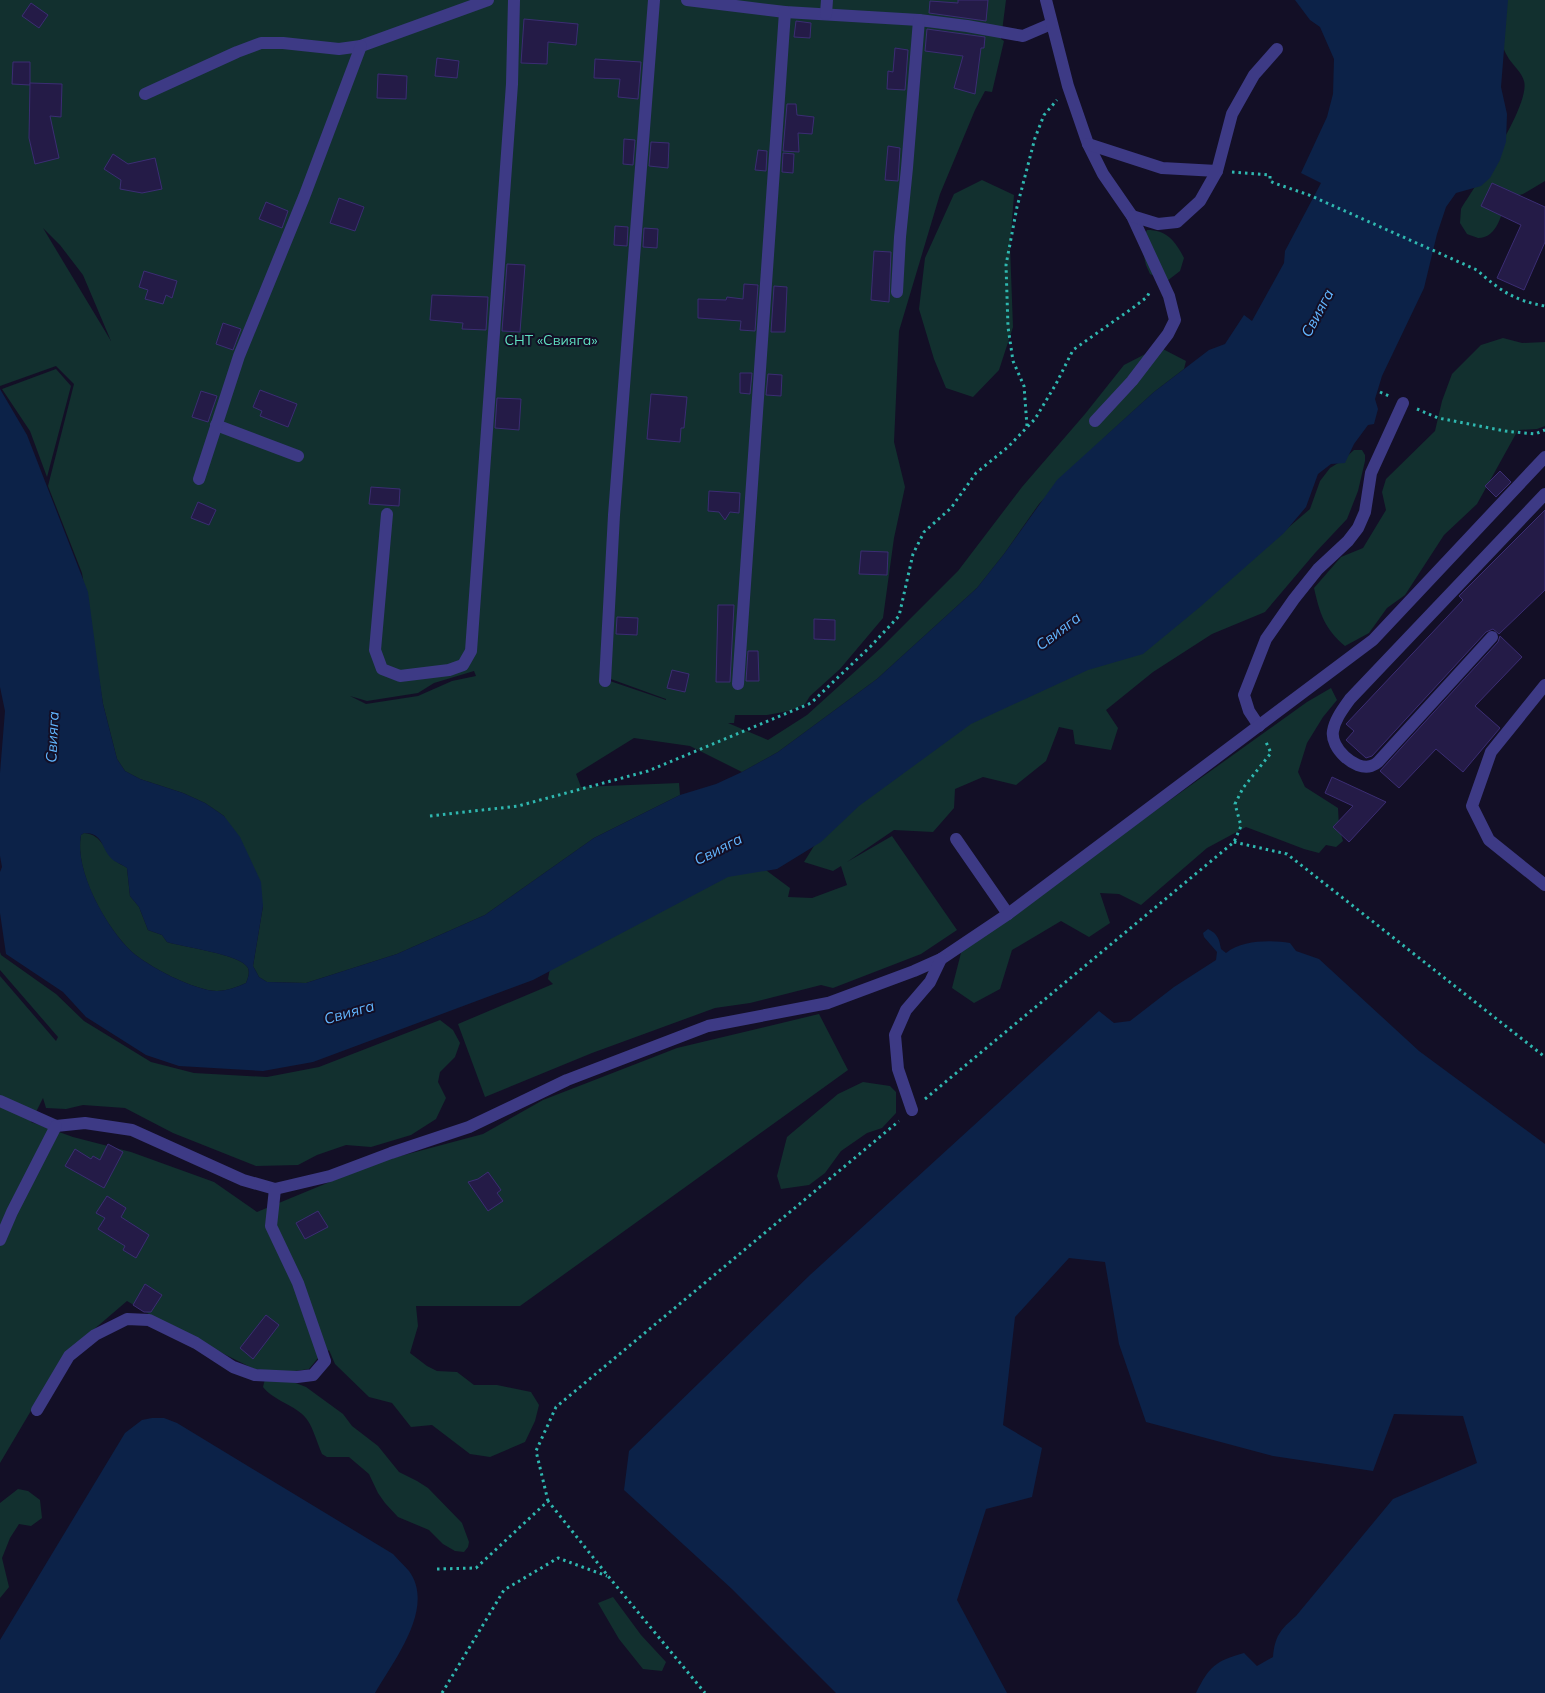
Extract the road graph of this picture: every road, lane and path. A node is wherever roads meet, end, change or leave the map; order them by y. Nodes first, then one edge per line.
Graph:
1 (488, 0) edge
2 (514, 0) edge
3 (654, 0) edge
4 (691, 0) edge
5 (828, 0) edge
6 (1046, 0) edge
7 (785, 12) junction
8 (826, 14) junction
9 (919, 20) junction
10 (1051, 24) junction
11 (361, 46) junction
12 (1277, 49) dead end
13 (1068, 86) junction
14 (145, 94) dead end
15 (1088, 144) junction
16 (1217, 171) junction
17 (1132, 216) junction
18 (1160, 276) junction
19 (897, 292) dead end
20 (1545, 306) edge
21 (1403, 403) joint
22 (1095, 421) dead end
23 (216, 425) junction
24 (1027, 427) junction
25 (1545, 430) edge
26 (298, 456) dead end
27 (1545, 457) edge
28 (199, 479) dead end
29 (1545, 494) edge
30 (387, 514) dead end
31 (1492, 637) dead end
32 (605, 681) dead end
33 (738, 684) dead end
34 (1545, 685) edge
35 (1259, 726) junction
36 (430, 816) dead end
37 (956, 839) dead end
38 (1234, 842) junction
39 (1545, 885) edge
40 (1008, 914) junction
41 (941, 959) junction
42 (1545, 1057) edge
43 (0, 1100) edge
44 (912, 1110) junction
45 (56, 1126) junction
46 (275, 1189) junction
47 (0, 1240) edge
48 (37, 1410) dead end
49 (548, 1501) junction
50 (437, 1569) dead end
51 (608, 1576) junction
52 (442, 1693) edge
53 (705, 1693) edge

1 - 11 street
2 - 30 street
3 - 32 street
4 - 7 street
5 - 8 street
6 - 10 street
7 - 8 street
7 - 33 street
8 - 9 street
9 - 10 street
9 - 19 street
10 - 13 street
11 - 14 street
11 - 23 street
12 - 16 street
13 - 15 street
13 - 24 path
15 - 16 street
15 - 17 street
16 - 17 street
16 - 20 path
17 - 18 street
18 - 22 street
18 - 24 path
21 - 25 path
21 - 35 street
23 - 26 street
23 - 28 street
24 - 36 path
27 - 35 street
29 - 31 street
34 - 39 street
35 - 38 path
35 - 40 street
37 - 40 street
38 - 42 path
38 - 44 path
40 - 41 street
41 - 44 street
41 - 46 street
43 - 45 street
44 - 49 path
45 - 46 street
45 - 47 street
46 - 48 street
49 - 50 path
49 - 51 path
51 - 52 path
51 - 53 path

